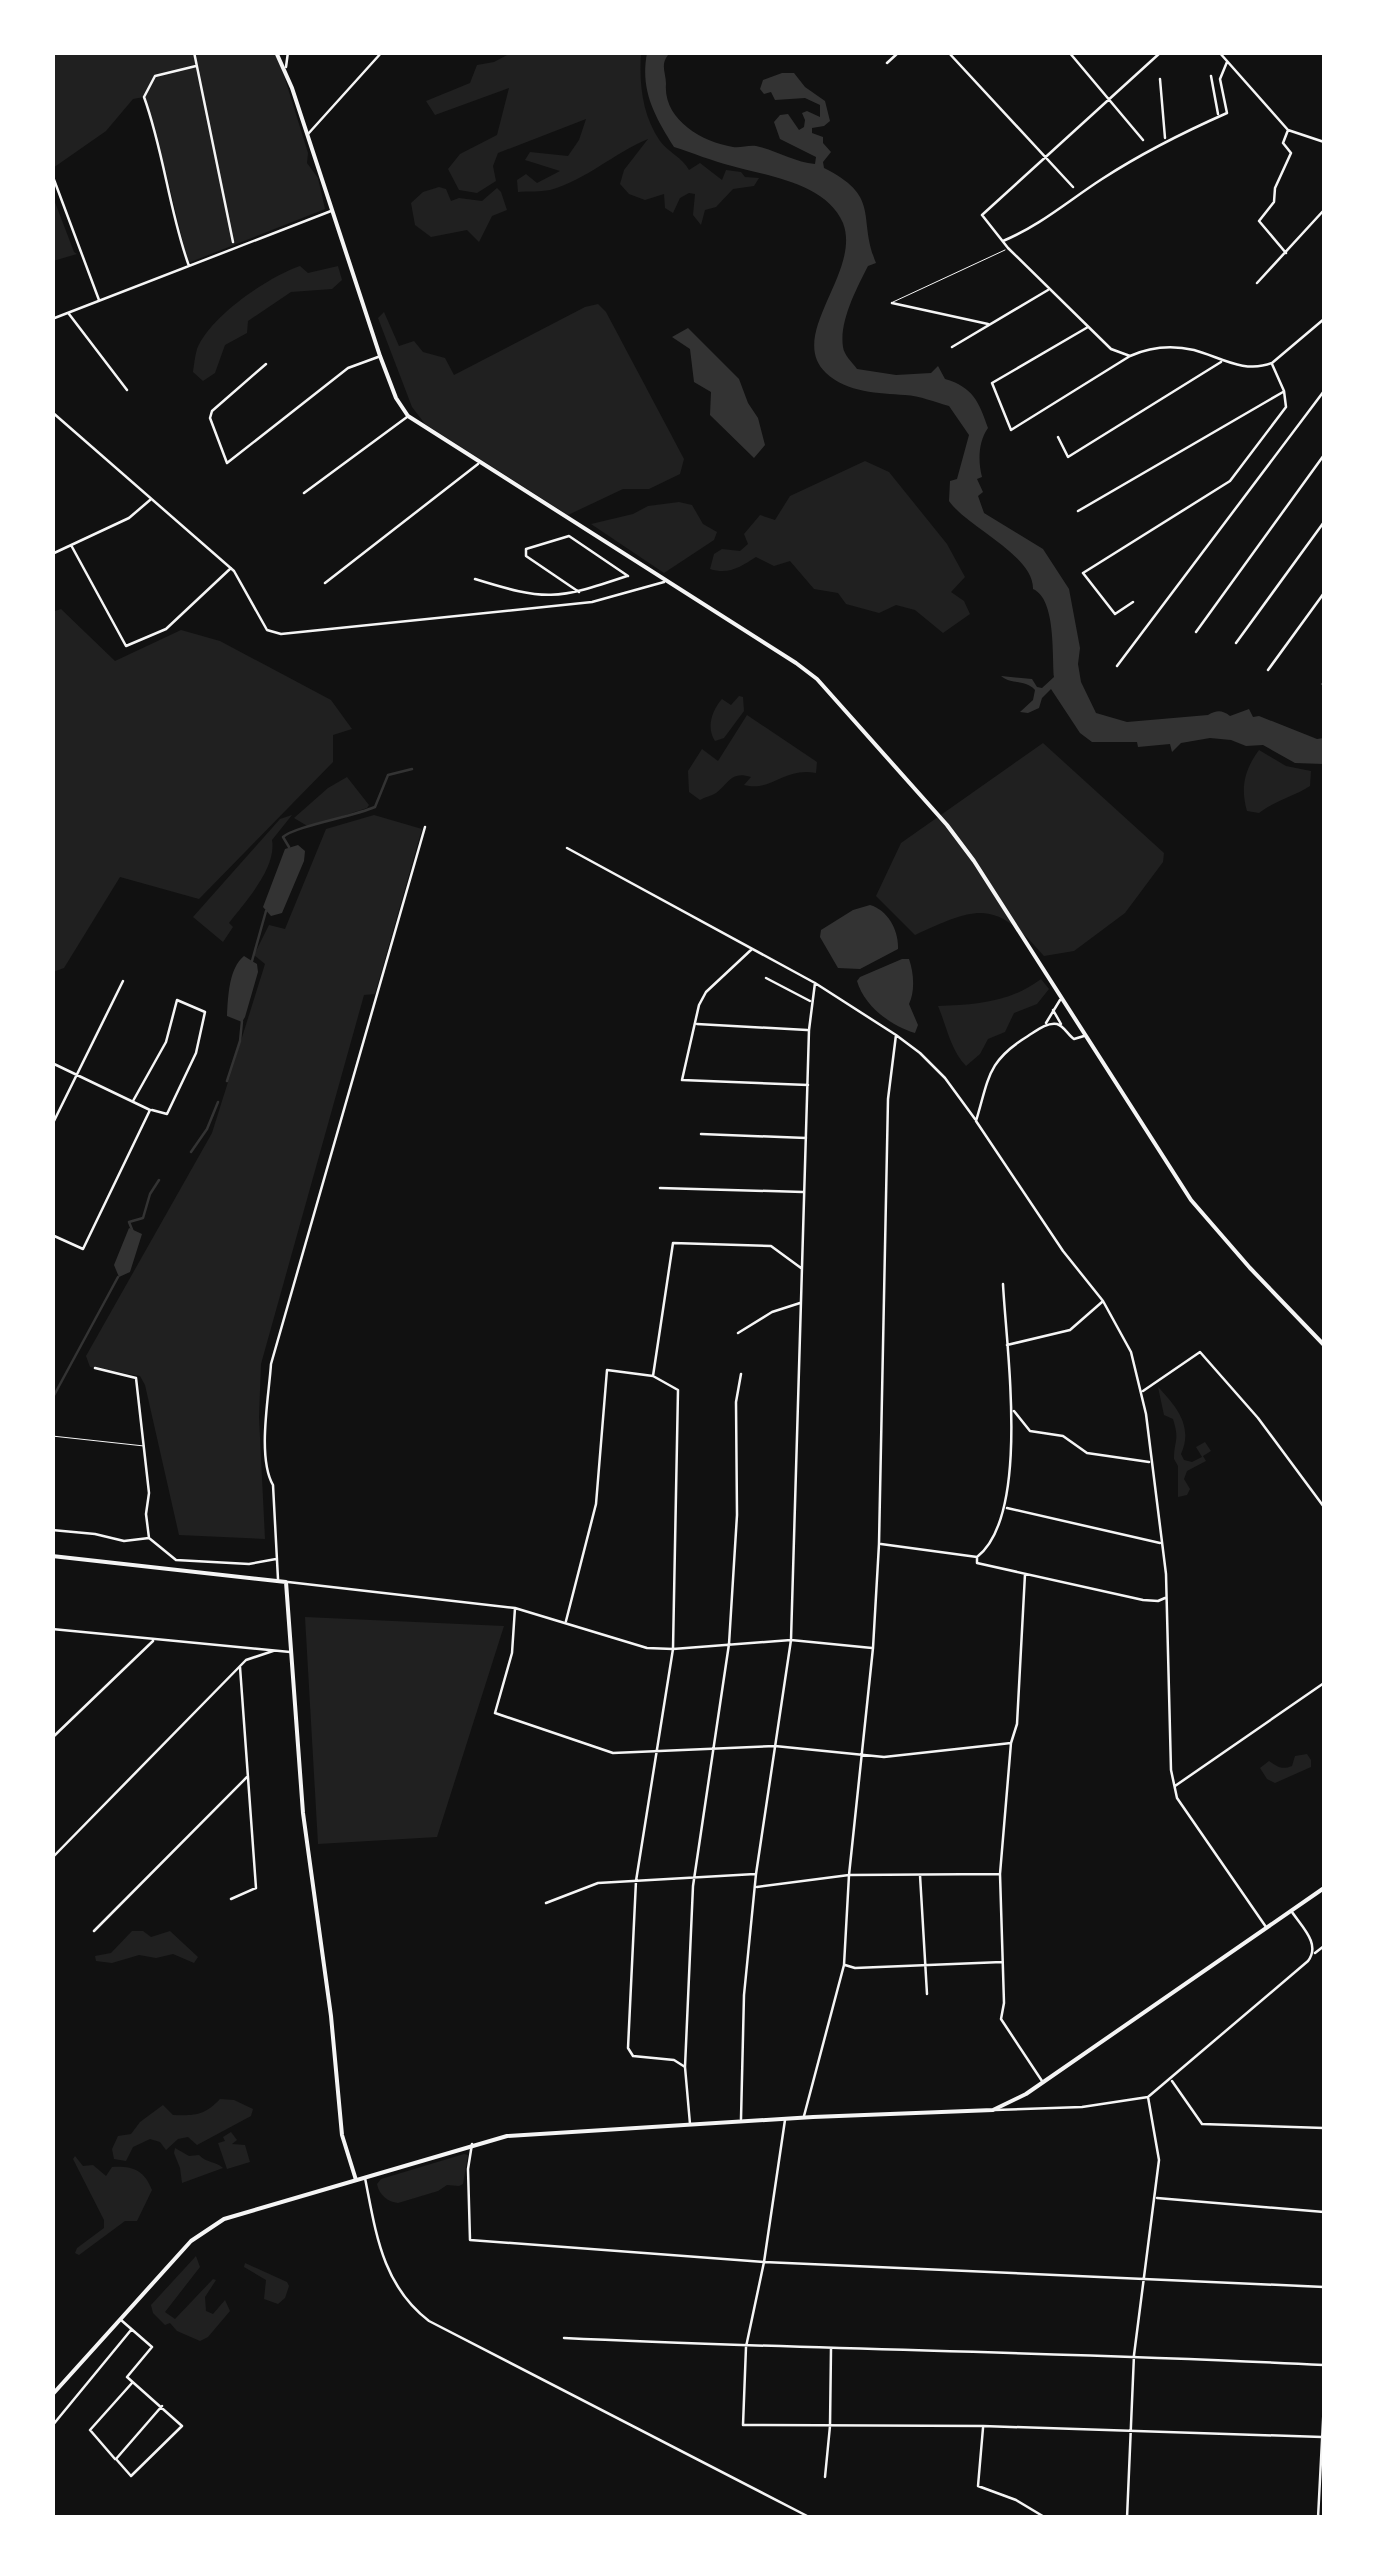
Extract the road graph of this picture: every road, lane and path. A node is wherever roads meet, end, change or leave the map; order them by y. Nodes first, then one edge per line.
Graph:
1 (194, 52) edge
2 (276, 52) edge
3 (288, 52) edge
4 (382, 52) edge
5 (898, 52) edge
6 (948, 52) edge
7 (1069, 52) edge
8 (1161, 52) edge
9 (1219, 52) edge
10 (888, 62) dead end
11 (1228, 62) junction
12 (196, 66) junction
13 (284, 74) junction
14 (1211, 76) dead end
15 (1160, 80) dead end
16 (1110, 100) junction
17 (1218, 116) junction
18 (1288, 130) junction
19 (308, 135) junction
20 (1143, 140) dead end
21 (1166, 140) junction
22 (1324, 142) edge
23 (1048, 158) junction
24 (53, 176) edge
25 (1073, 187) dead end
26 (333, 210) junction
27 (1324, 210) edge
28 (233, 242) dead end
29 (1001, 242) junction
30 (1008, 248) junction
31 (1286, 253) junction
32 (189, 266) junction
33 (1257, 282) dead end
34 (1050, 289) junction
35 (99, 301) junction
36 (892, 303) joint
37 (68, 313) junction
38 (52, 319) edge
39 (1324, 319) edge
40 (989, 324) junction
41 (1089, 326) junction
42 (952, 347) dead end
43 (380, 356) junction
44 (1130, 356) junction
45 (1222, 362) junction
46 (1272, 363) junction
47 (266, 364) dead end
48 (127, 390) dead end
49 (1284, 391) junction
50 (1324, 391) edge
51 (52, 412) edge
52 (408, 416) junction
53 (1058, 437) dead end
54 (1324, 455) edge
55 (480, 463) junction
56 (304, 493) dead end
57 (152, 498) junction
58 (1078, 511) dead end
59 (1324, 522) edge
60 (71, 545) junction
61 (52, 554) edge
62 (231, 568) junction
63 (475, 579) dead end
64 (666, 582) junction
65 (325, 583) dead end
66 (581, 591) junction
67 (1324, 592) edge
68 (592, 602) junction
69 (1133, 602) dead end
70 (1196, 632) dead end
71 (1236, 642) dead end
72 (1118, 666) dead end
73 (1268, 670) dead end
74 (425, 827) dead end
75 (566, 848) dead end
76 (752, 949) junction
77 (766, 978) dead end
78 (123, 981) dead end
79 (815, 982) junction
80 (1061, 1000) junction
81 (812, 1002) junction
82 (1052, 1009) junction
83 (696, 1024) junction
84 (1044, 1026) junction
85 (1062, 1026) junction
86 (809, 1030) junction
87 (896, 1036) junction
88 (1085, 1036) junction
89 (52, 1064) edge
90 (77, 1076) junction
91 (810, 1085) junction
92 (133, 1102) junction
93 (150, 1110) junction
94 (976, 1121) junction
95 (52, 1126) edge
96 (700, 1134) dead end
97 (807, 1138) junction
98 (660, 1188) dead end
99 (805, 1192) junction
100 (52, 1235) edge
101 (802, 1269) junction
102 (1003, 1284) dead end
103 (1102, 1301) junction
104 (802, 1302) junction
105 (738, 1334) dead end
106 (1324, 1344) edge
107 (1006, 1345) junction
108 (95, 1368) dead end
109 (740, 1374) dead end
110 (654, 1376) junction
111 (1142, 1392) junction
112 (1013, 1410) junction
113 (52, 1436) edge
114 (145, 1447) junction
115 (1151, 1462) junction
116 (1006, 1507) junction
117 (1324, 1507) edge
118 (52, 1530) edge
119 (150, 1538) junction
120 (1160, 1543) junction
121 (879, 1544) junction
122 (52, 1556) edge
123 (977, 1557) junction
124 (277, 1558) junction
125 (1025, 1574) junction
126 (278, 1581) junction
127 (286, 1582) junction
128 (1167, 1597) junction
129 (515, 1608) junction
130 (566, 1621) junction
131 (52, 1628) edge
132 (154, 1640) junction
133 (791, 1640) junction
134 (729, 1644) junction
135 (873, 1648) junction
136 (673, 1649) junction
137 (273, 1651) junction
138 (292, 1652) junction
139 (240, 1668) junction
140 (1324, 1683) edge
141 (52, 1738) edge
142 (1012, 1743) junction
143 (775, 1746) junction
144 (715, 1748) junction
145 (656, 1750) junction
146 (860, 1756) junction
147 (248, 1776) junction
148 (1174, 1787) junction
149 (52, 1858) edge
150 (756, 1874) junction
151 (920, 1874) junction
152 (1000, 1874) junction
153 (849, 1875) junction
154 (694, 1878) junction
155 (636, 1881) junction
156 (755, 1888) junction
157 (1324, 1888) edge
158 (231, 1899) dead end
159 (546, 1903) dead end
160 (1291, 1910) junction
161 (1266, 1928) junction
162 (94, 1931) dead end
163 (1324, 1946) edge
164 (1314, 1953) junction
165 (1003, 1962) junction
166 (844, 1965) junction
167 (926, 1965) junction
168 (927, 1994) dead end
169 (685, 2067) junction
170 (1171, 2080) junction
171 (1043, 2082) junction
172 (1148, 2097) junction
173 (993, 2110) junction
174 (785, 2118) junction
175 (804, 2118) junction
176 (741, 2121) junction
177 (690, 2124) junction
178 (1324, 2128) edge
179 (472, 2144) junction
180 (365, 2177) junction
181 (356, 2180) junction
182 (1155, 2198) junction
183 (1324, 2212) edge
184 (764, 2262) junction
185 (1142, 2279) junction
186 (1324, 2287) edge
187 (120, 2319) junction
188 (132, 2329) junction
189 (564, 2338) dead end
190 (746, 2347) junction
191 (831, 2349) junction
192 (1134, 2355) junction
193 (1324, 2365) edge
194 (133, 2382) junction
195 (52, 2395) edge
196 (1324, 2402) edge
197 (162, 2406) junction
198 (52, 2426) edge
199 (830, 2426) junction
200 (983, 2426) junction
201 (1130, 2431) junction
202 (1322, 2438) edge
203 (116, 2459) junction
204 (825, 2477) dead end
205 (811, 2518) edge
206 (1046, 2518) edge
207 (1127, 2518) edge
208 (1322, 2518) edge

1 - 12 street
2 - 13 street
3 - 13 street
4 - 19 street
5 - 10 street
6 - 23 street
7 - 16 street
8 - 16 street
9 - 11 street
11 - 17 street
11 - 18 street
12 - 28 street
12 - 32 street
13 - 19 street
14 - 17 street
15 - 21 street
16 - 20 street
16 - 23 street
17 - 21 street
18 - 22 street
18 - 31 street
19 - 26 street
21 - 29 street
23 - 25 street
23 - 29 street
24 - 35 street
26 - 32 street
26 - 43 street
27 - 31 street
29 - 30 street
30 - 34 street
30 - 36 lane
31 - 33 street
32 - 35 street
34 - 40 street
34 - 41 street
35 - 37 street
36 - 40 street
37 - 38 street
37 - 48 street
39 - 46 street
40 - 42 street
41 - 44 street
41 - 44 street
43 - 47 street
43 - 52 street
44 - 45 street
45 - 46 street
45 - 53 street
46 - 49 street
49 - 58 street
49 - 69 street
50 - 72 street
51 - 57 street
52 - 55 street
52 - 56 street
54 - 70 street
55 - 64 street
55 - 65 street
57 - 60 street
57 - 62 street
59 - 71 street
60 - 61 street
60 - 62 street
62 - 68 street
63 - 66 street
64 - 68 street
64 - 80 street
66 - 66 street
66 - 68 street
67 - 73 street
74 - 124 street
75 - 76 street
76 - 79 street
76 - 83 street
77 - 81 street
78 - 90 street
79 - 81 street
79 - 87 street
80 - 82 street
80 - 88 street
81 - 86 street
82 - 84 street
82 - 85 street
83 - 86 street
83 - 91 street
84 - 85 street
84 - 94 street
85 - 88 street
86 - 91 street
87 - 94 street
87 - 121 street
88 - 106 street
89 - 90 street
90 - 92 street
90 - 95 street
91 - 97 street
92 - 93 street
92 - 93 street
93 - 100 street
94 - 103 street
96 - 97 street
97 - 99 street
98 - 99 street
99 - 101 street
101 - 104 street
101 - 110 street
102 - 107 street
103 - 107 street
103 - 111 street
104 - 105 street
104 - 133 street
107 - 112 street
108 - 114 street
109 - 134 street
110 - 130 street
110 - 136 street
111 - 115 street
111 - 117 street
112 - 115 street
112 - 116 street
113 - 114 lane
114 - 119 street
115 - 120 street
116 - 120 street
116 - 123 street
118 - 119 street
119 - 124 street
120 - 128 street
121 - 123 street
121 - 135 street
122 - 126 street
123 - 125 street
124 - 126 street
125 - 128 street
125 - 142 street
126 - 127 street
127 - 129 street
127 - 138 street
128 - 148 street
129 - 130 street
129 - 145 street
130 - 136 street
131 - 132 street
132 - 137 street
132 - 141 street
133 - 134 street
133 - 135 street
133 - 143 street
134 - 136 street
134 - 144 street
135 - 146 street
136 - 145 street
137 - 138 street
137 - 139 street
138 - 181 street
139 - 147 street
139 - 149 street
140 - 148 street
142 - 146 street
142 - 152 street
143 - 144 street
143 - 146 street
143 - 150 street
144 - 145 street
144 - 154 street
145 - 155 street
146 - 153 street
147 - 158 street
147 - 162 street
148 - 161 street
150 - 154 street
150 - 156 street
151 - 152 street
151 - 153 street
151 - 167 street
152 - 165 street
153 - 156 street
153 - 166 street
154 - 155 street
154 - 169 street
155 - 159 street
155 - 169 street
156 - 176 street
157 - 160 street
160 - 161 street
160 - 164 street
161 - 171 street
163 - 164 street
164 - 170 street
165 - 167 street
165 - 171 street
166 - 167 street
166 - 175 street
167 - 168 street
169 - 177 street
170 - 172 street
170 - 178 street
171 - 173 street
172 - 173 street
172 - 182 street
173 - 175 street
174 - 175 street
174 - 176 street
174 - 184 street
176 - 177 street
177 - 179 street
179 - 180 street
179 - 184 street
180 - 181 street
180 - 205 street
181 - 187 street
182 - 183 street
182 - 185 street
184 - 185 street
184 - 190 street
185 - 186 street
185 - 192 street
187 - 188 street
187 - 195 street
188 - 194 street
188 - 198 street
189 - 190 street
190 - 191 street
190 - 199 street
191 - 192 street
191 - 199 street
192 - 193 street
192 - 201 street
194 - 197 street
194 - 203 street
196 - 202 street
197 - 203 street
197 - 203 street
199 - 200 street
199 - 204 street
200 - 201 street
200 - 206 street
201 - 202 street
201 - 207 street
202 - 208 street

